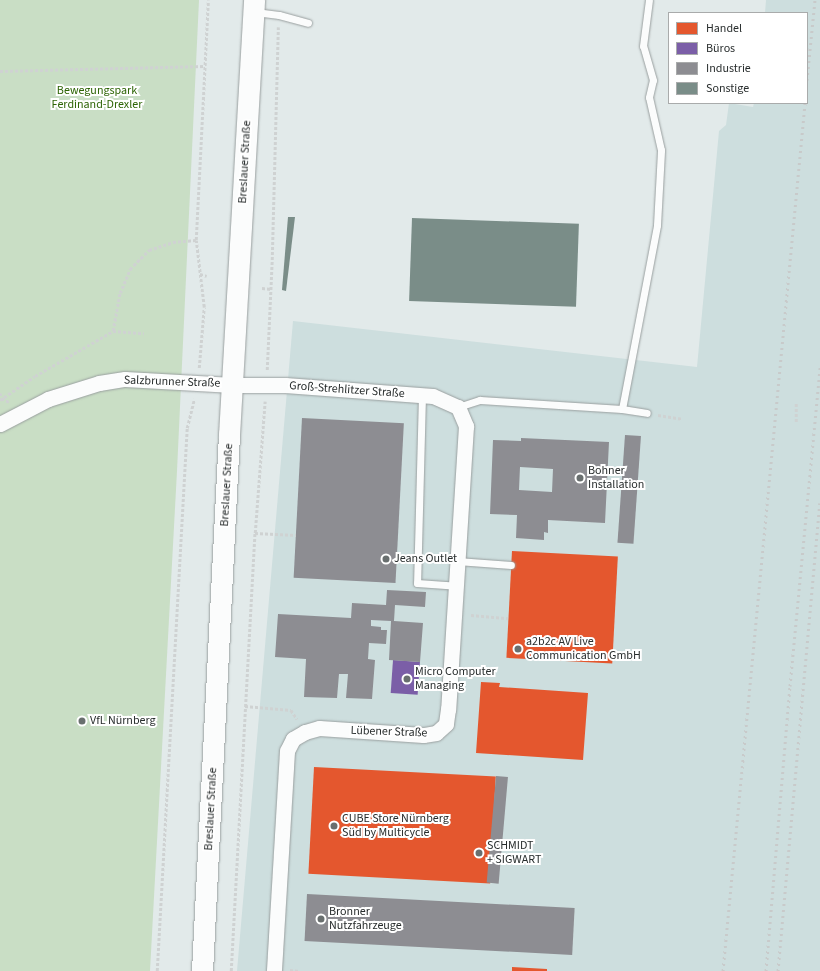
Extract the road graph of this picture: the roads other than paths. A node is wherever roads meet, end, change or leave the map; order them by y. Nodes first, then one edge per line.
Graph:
1 (649, 0) edge
2 (254, 6) edge
3 (308, 23) dead end
4 (233, 385) junction
5 (422, 395) junction
6 (458, 407) junction
7 (622, 409) junction
8 (647, 413) road end
9 (0, 424) edge
10 (457, 561) junction
11 (511, 565) dead end
12 (456, 586) junction
13 (202, 971) edge
14 (274, 971) edge

1 - 7 lane
2 - 3 lane
2 - 4 main road, Breslauer Straße
4 - 5 street, Groß-Strehlitzer Straße
4 - 9 street, Salzbrunner Straße
4 - 13 main road, Breslauer Straße
5 - 6 street, Groß-Strehlitzer Straße
5 - 12 lane
6 - 7 lane
6 - 10 street, Lübener Straße
7 - 8 lane
10 - 11 lane
10 - 12 street, Lübener Straße
12 - 14 street, Lübener Straße

